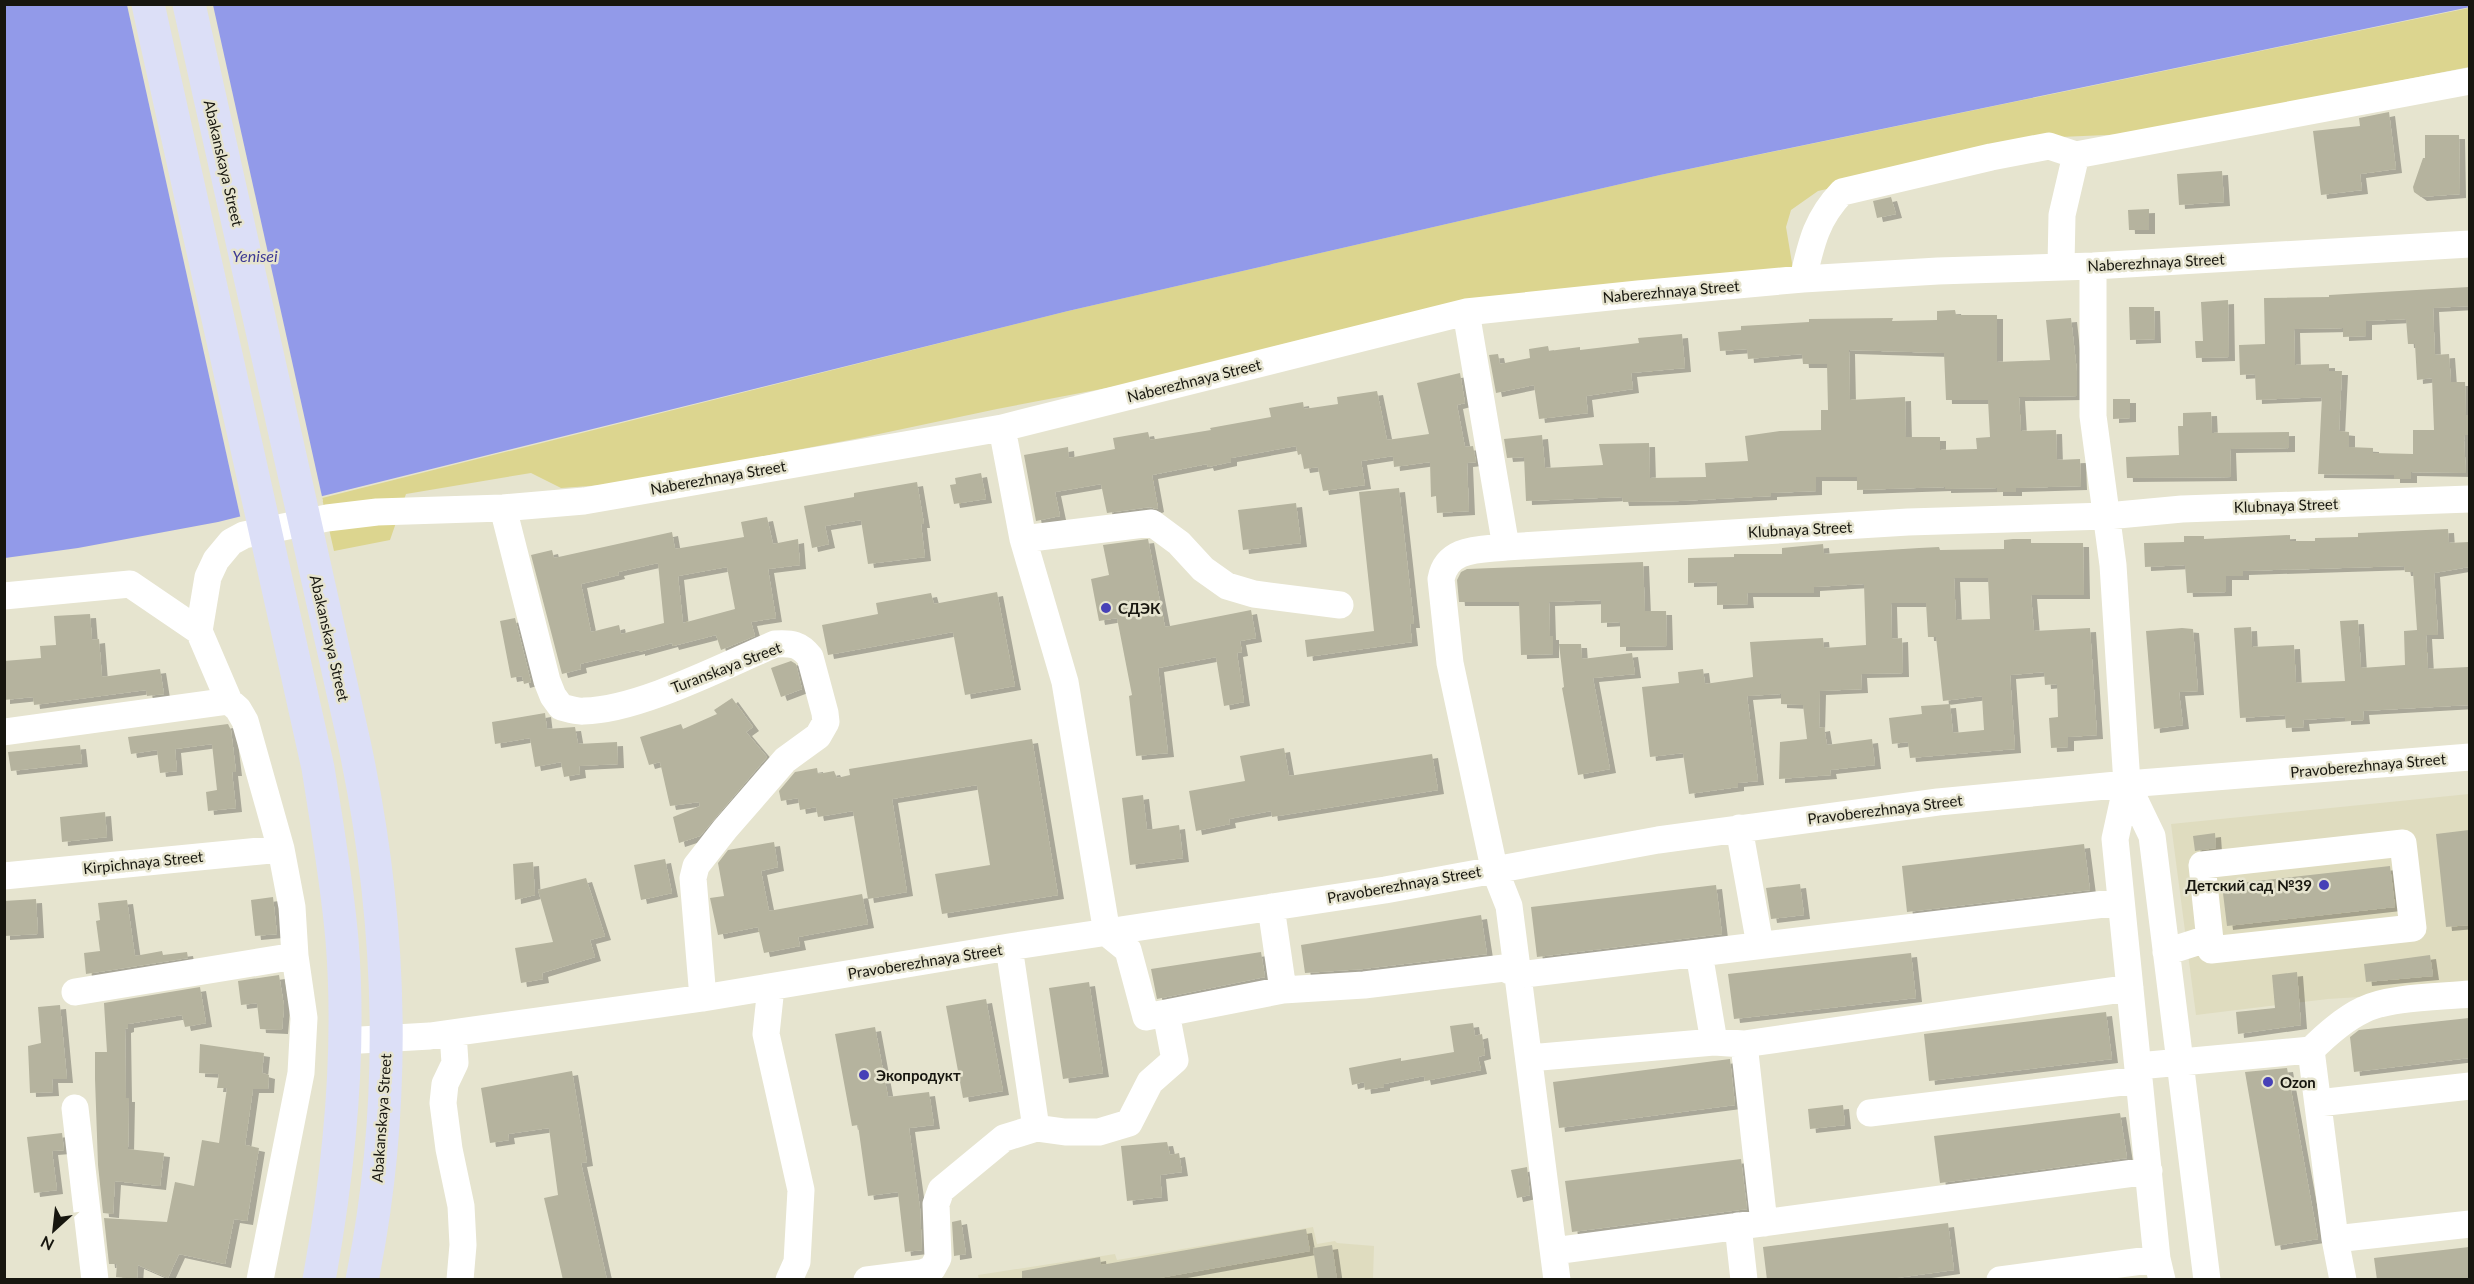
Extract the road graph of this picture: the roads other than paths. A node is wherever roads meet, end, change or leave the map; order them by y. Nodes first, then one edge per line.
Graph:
1 (148, 4) edge
2 (189, 4) edge
3 (2469, 81) edge
4 (2076, 155) junction
5 (2469, 244) edge
6 (2061, 266) junction
7 (2093, 266) junction
8 (1803, 279) junction
9 (1466, 312) junction
10 (1002, 428) junction
11 (2469, 499) edge
12 (503, 508) junction
13 (2107, 516) junction
14 (1023, 539) junction
15 (1506, 547) junction
16 (4, 596) edge
17 (1340, 605) dead end
18 (199, 631) junction
19 (228, 701) junction
20 (4, 732) edge
21 (2469, 757) edge
22 (2127, 783) junction
23 (1739, 828) junction
24 (281, 849) junction
25 (1494, 868) junction
26 (4, 876) edge
27 (2121, 902) junction
28 (1271, 907) junction
29 (1107, 933) junction
30 (2210, 938) junction
31 (1760, 945) junction
32 (1009, 947) junction
33 (2166, 952) junction
34 (1700, 953) junction
35 (295, 956) junction
36 (1518, 975) junction
37 (771, 987) junction
38 (2130, 988) junction
39 (1283, 990) junction
40 (75, 992) dead end
41 (2469, 994) edge
42 (703, 998) junction
43 (1166, 1013) junction
44 (453, 1033) junction
45 (386, 1040) junction
46 (343, 1041) junction
47 (1714, 1042) junction
48 (1744, 1044) junction
49 (2311, 1050) junction
50 (1529, 1058) junction
51 (2180, 1061) junction
52 (2139, 1073) junction
53 (2469, 1086) edge
54 (2318, 1103) junction
55 (75, 1108) dead end
56 (1870, 1113) dead end
57 (1036, 1128) junction
58 (2148, 1171) junction
59 (2469, 1224) edge
60 (1751, 1225) junction
61 (2335, 1239) junction
62 (1554, 1251) junction
63 (2160, 1269) edge
64 (95, 1280) edge
65 (260, 1280) edge
66 (318, 1280) edge
67 (362, 1280) edge
68 (460, 1280) edge
69 (789, 1280) edge
70 (867, 1280) edge
71 (1557, 1280) edge
72 (1744, 1280) edge
73 (2000, 1280) edge
74 (2206, 1280) edge
75 (2343, 1280) edge

1 - 46 main road
2 - 45 main road, Abakanskaya Street
3 - 4 street
4 - 6 street
4 - 8 street
5 - 7 street, Naberezhnaya Street
6 - 7 street, Naberezhnaya Street
6 - 8 street, Naberezhnaya Street
7 - 13 street
8 - 9 street, Naberezhnaya Street
9 - 10 street, Naberezhnaya Street
9 - 15 street
10 - 12 street, Naberezhnaya Street
10 - 14 street
11 - 13 street, Klubnaya Street
12 - 18 street, Naberezhnaya Street
12 - 42 street, Turanskaya Street
13 - 15 street, Klubnaya Street
13 - 22 street
14 - 17 street
14 - 29 street
15 - 25 street, Klubnaya Street
16 - 18 street
18 - 19 street
19 - 20 street
19 - 24 street
21 - 22 street, Pravoberezhnaya Street
22 - 23 street, Pravoberezhnaya Street
22 - 27 street
22 - 33 street
23 - 25 street, Pravoberezhnaya Street
23 - 31 street
24 - 26 street, Kirpichnaya Street
24 - 35 street
25 - 28 street, Pravoberezhnaya Street
25 - 36 street, Klubnaya Street
27 - 31 street
27 - 38 street
28 - 29 street, Pravoberezhnaya Street
28 - 39 street
29 - 32 street, Pravoberezhnaya Street
29 - 43 street
30 - 30 street
30 - 33 street
31 - 34 street
32 - 37 street, Pravoberezhnaya Street
32 - 57 street
33 - 51 street
34 - 36 street
34 - 47 street
35 - 40 street
35 - 65 street
36 - 39 street
36 - 50 street, Klubnaya Street
37 - 42 street, Pravoberezhnaya Street
37 - 69 street
38 - 48 street
38 - 52 street
39 - 43 street
41 - 49 street
42 - 44 street, Pravoberezhnaya Street
43 - 57 street
44 - 45 street, Pravoberezhnaya Street
44 - 68 street
45 - 46 street, Pravoberezhnaya Street
45 - 67 main road, Abakanskaya Street
46 - 66 main road
47 - 48 street
47 - 50 street
48 - 60 street
49 - 51 street
49 - 54 street
50 - 62 street, Klubnaya Street
51 - 52 street
51 - 74 street
52 - 56 street
52 - 58 street
53 - 54 street
54 - 61 street
55 - 64 street
57 - 70 street
58 - 60 street
58 - 63 street
59 - 61 street
60 - 62 street
60 - 72 street
61 - 75 street
62 - 71 street, Klubnaya Street
63 - 73 street

